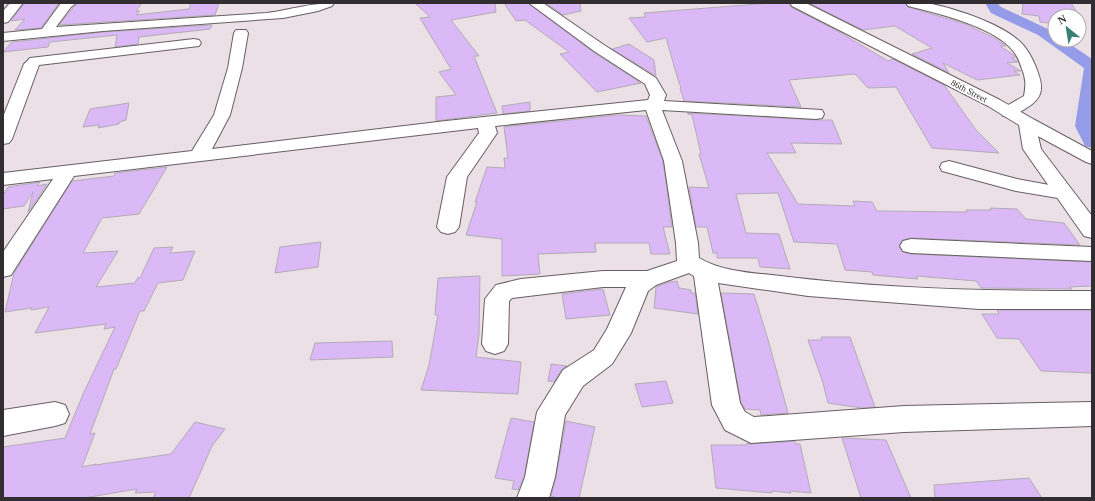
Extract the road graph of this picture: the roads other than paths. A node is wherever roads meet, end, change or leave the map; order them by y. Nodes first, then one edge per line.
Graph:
1 (17, 3) edge
2 (70, 3) edge
3 (328, 3) edge
4 (535, 3) edge
5 (796, 3) edge
6 (912, 3) edge
7 (3, 19) edge
8 (46, 32) junction
9 (241, 33) dead end
10 (3, 36) edge
11 (194, 43) dead end
12 (652, 105) junction
13 (1009, 112) junction
14 (816, 114) dead end
15 (485, 122) junction
16 (1027, 123) junction
17 (3, 139) edge
18 (1085, 154) edge
19 (199, 155) junction
20 (949, 167) dead end
21 (68, 171) junction
22 (3, 179) edge
23 (1064, 193) junction
24 (448, 227) dead end
25 (1092, 231) edge
26 (911, 246) dead end
27 (1092, 254) edge
28 (698, 268) junction
29 (3, 269) edge
30 (648, 279) junction
31 (1092, 300) edge
32 (495, 344) dead end
33 (55, 414) dead end
34 (1092, 414) edge
35 (3, 423) edge
36 (533, 498) edge

1 - 7 street
2 - 8 street
3 - 8 street
4 - 12 street
5 - 13 street, 86th Street
6 - 13 street
8 - 10 street
9 - 19 street
11 - 17 street
12 - 14 street
12 - 15 street
12 - 28 street
13 - 16 street, 86th Street
15 - 19 street
15 - 24 street
16 - 18 street, 86th Street
16 - 23 street
19 - 21 street
20 - 23 street
21 - 22 street
21 - 29 street
23 - 25 street
26 - 27 street
28 - 30 street
28 - 31 street
28 - 34 street
30 - 32 street
30 - 36 street
33 - 35 street

